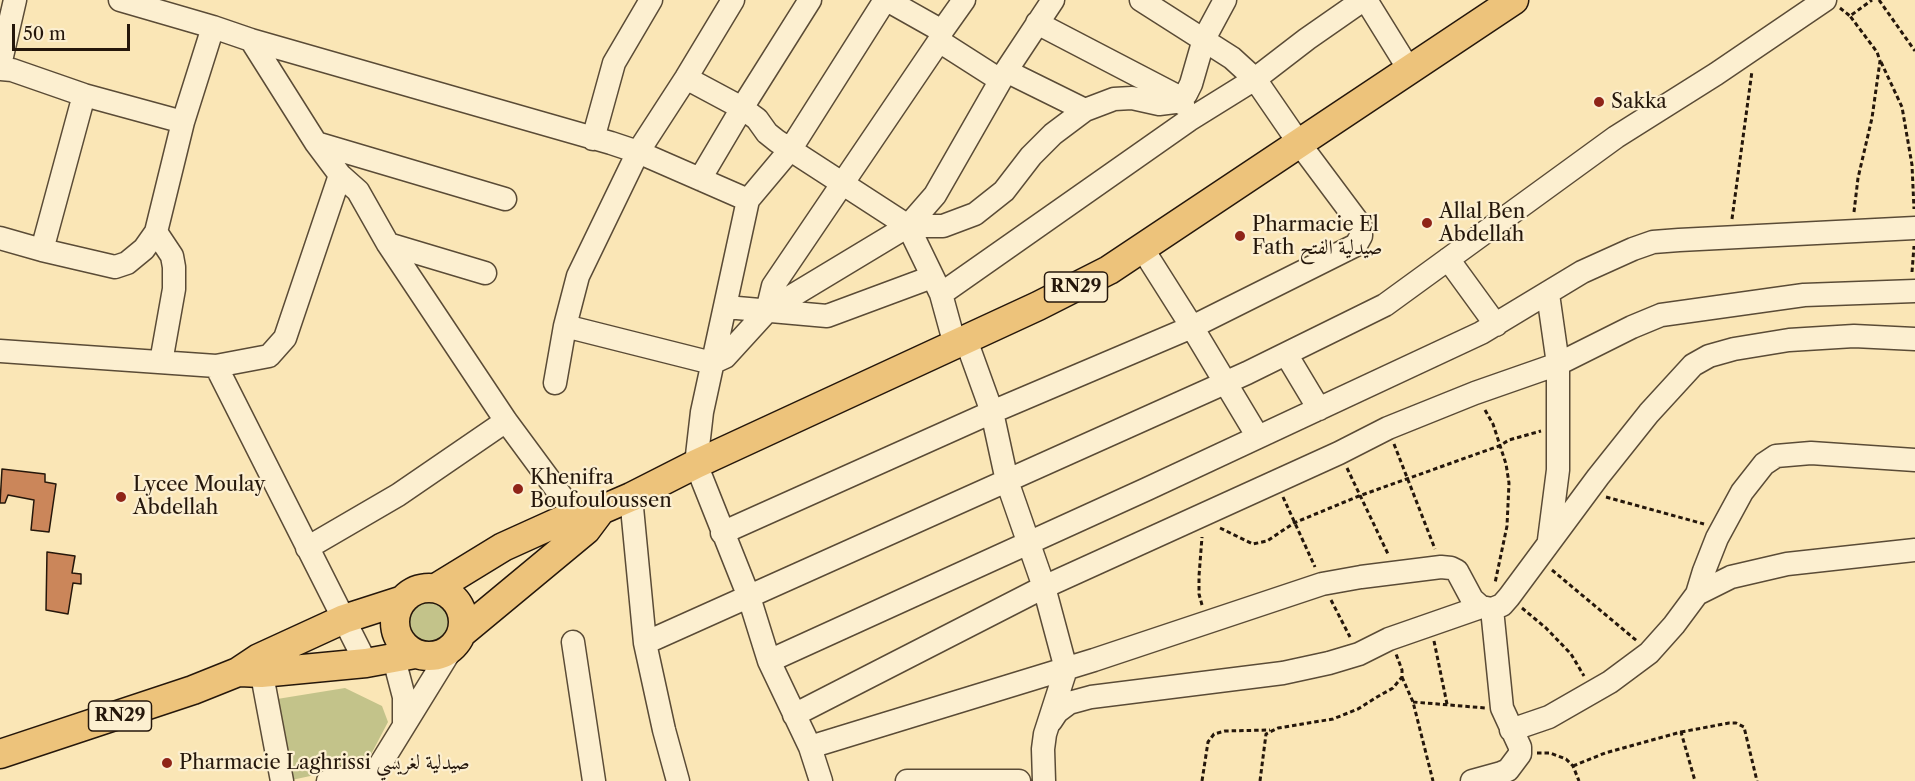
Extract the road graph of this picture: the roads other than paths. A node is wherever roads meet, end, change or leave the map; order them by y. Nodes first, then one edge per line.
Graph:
1 (15, 0) edge
2 (120, 0) edge
3 (651, 0) edge
4 (733, 0) edge
5 (810, 0) edge
6 (886, 0) edge
7 (964, 0) edge
8 (1053, 0) edge
9 (1141, 0) edge
10 (1225, 0) edge
11 (1364, 0) edge
12 (1514, 0) edge
13 (1825, 0) edge
14 (1036, 23) junction
15 (213, 27) junction
16 (941, 36) junction
17 (1204, 39) junction
18 (250, 40) junction
19 (0, 67) edge
20 (1410, 71) junction
21 (1003, 75) junction
22 (686, 78) junction
23 (1255, 79) junction
24 (84, 94) junction
25 (1181, 98) junction
26 (741, 108) junction
27 (1084, 110) junction
28 (1189, 120) junction
29 (183, 122) junction
30 (593, 139) junction
31 (316, 143) junction
32 (1299, 143) junction
33 (789, 150) junction
34 (638, 152) junction
35 (340, 175) junction
36 (700, 179) junction
37 (843, 184) junction
38 (505, 199) dead end
39 (748, 200) junction
40 (908, 226) junction
41 (1915, 228) edge
42 (156, 232) junction
43 (0, 238) edge
44 (388, 244) junction
45 (1142, 248) junction
46 (42, 250) junction
47 (1448, 259) junction
48 (484, 273) dead end
49 (936, 285) junction
50 (1913, 291) edge
51 (1548, 294) junction
52 (726, 307) junction
53 (768, 311) junction
54 (1496, 325) junction
55 (565, 326) junction
56 (1192, 327) junction
57 (1915, 339) edge
58 (960, 342) junction
59 (0, 351) edge
60 (1286, 354) junction
61 (161, 362) junction
62 (712, 363) junction
63 (1558, 364) junction
64 (216, 366) junction
65 (555, 383) dead end
66 (1225, 383) junction
67 (1319, 410) junction
68 (992, 412) junction
69 (506, 421) junction
70 (1258, 437) junction
71 (1915, 460) edge
72 (696, 464) junction
73 (1007, 481) junction
74 (631, 497) junction
75 (588, 518) junction
76 (722, 533) junction
77 (1030, 542) junction
78 (307, 548) junction
79 (1543, 549) junction
80 (1915, 550) edge
81 (1044, 587) junction
82 (436, 588) junction
83 (1697, 594) junction
84 (750, 597) junction
85 (402, 600) junction
86 (1494, 604) junction
87 (344, 619) junction
88 (457, 640) junction
89 (573, 642) dead end
90 (645, 643) junction
91 (392, 658) junction
92 (769, 661) junction
93 (253, 668) junction
94 (1066, 669) junction
95 (794, 715) junction
96 (1050, 722) junction
97 (404, 723) junction
98 (1511, 730) junction
99 (810, 747) junction
100 (0, 754) edge
101 (373, 776) edge
102 (282, 781) edge
103 (328, 781) edge
104 (594, 781) edge
105 (678, 781) edge
106 (820, 781) edge
107 (907, 781) edge
108 (1010, 781) edge
109 (1044, 781) edge
110 (1472, 781) edge

1 - 19 street
2 - 15 street
3 - 30 street
4 - 22 street
5 - 26 street
6 - 16 street
6 - 33 street
7 - 16 street
8 - 14 street
9 - 17 street
10 - 17 street
11 - 20 street
11 - 23 street
12 - 20 main road, RN29
13 - 47 street
14 - 21 street
14 - 25 street
15 - 18 street
15 - 29 street
16 - 21 street
16 - 37 street
17 - 23 street
17 - 25 street
18 - 30 street
18 - 31 street
19 - 24 street
20 - 32 main road, RN29
21 - 27 street
21 - 40 street
22 - 26 street
22 - 34 street
23 - 28 street
23 - 32 street
24 - 29 street
24 - 46 street
25 - 27 street
25 - 28 street
26 - 33 street
26 - 36 street
27 - 40 street
28 - 49 street
29 - 42 street
30 - 34 street
31 - 35 street
31 - 38 street
32 - 45 main road, RN29
32 - 56 street
33 - 37 street
33 - 39 street
34 - 36 street
34 - 55 street
35 - 44 street
35 - 64 street
36 - 39 street
37 - 40 street
37 - 53 street
39 - 52 street
40 - 49 street
40 - 53 street
41 - 51 street
42 - 46 street
42 - 61 street
43 - 46 street
44 - 48 street
44 - 69 street
45 - 56 street
45 - 58 main road, RN29
47 - 54 street
47 - 60 street
49 - 53 street
49 - 58 street
50 - 63 street
51 - 54 street
51 - 63 street
52 - 53 street
52 - 62 street
53 - 62 street
54 - 67 street
55 - 62 street
55 - 65 street
56 - 66 street
56 - 68 street
57 - 79 street
58 - 68 street
58 - 72 main road, RN29
59 - 61 street
60 - 66 street
60 - 67 street
61 - 64 street
62 - 72 street
63 - 79 street
63 - 81 street
64 - 78 street
66 - 70 street
66 - 73 street
67 - 70 street
68 - 73 street
68 - 76 street
69 - 75 street
69 - 78 street
70 - 77 street
71 - 83 street
72 - 74 main road, RN29
72 - 76 street
73 - 77 street
73 - 84 street
74 - 75 main road, RN29
74 - 90 street
75 - 82 main road, RN29
75 - 88 main road, RN29
76 - 84 street
77 - 81 street
77 - 92 street
78 - 87 street
79 - 86 street
80 - 83 street
81 - 94 street
81 - 95 street
82 - 85 main road, RN29
82 - 88 main road
83 - 98 street
84 - 90 street
84 - 92 street
85 - 87 main road, RN29
85 - 91 main road
86 - 94 street
86 - 96 street
86 - 98 street
87 - 91 street
87 - 93 main road, RN29
88 - 91 main road, RN29
88 - 97 street
89 - 104 street
90 - 105 street
91 - 93 main road, RN29
91 - 97 street
92 - 95 street
93 - 100 main road, RN29
93 - 102 street
94 - 96 street
94 - 99 street
95 - 99 street
96 - 109 street
97 - 101 street
98 - 110 street
99 - 106 street
101 - 103 street
107 - 108 street

